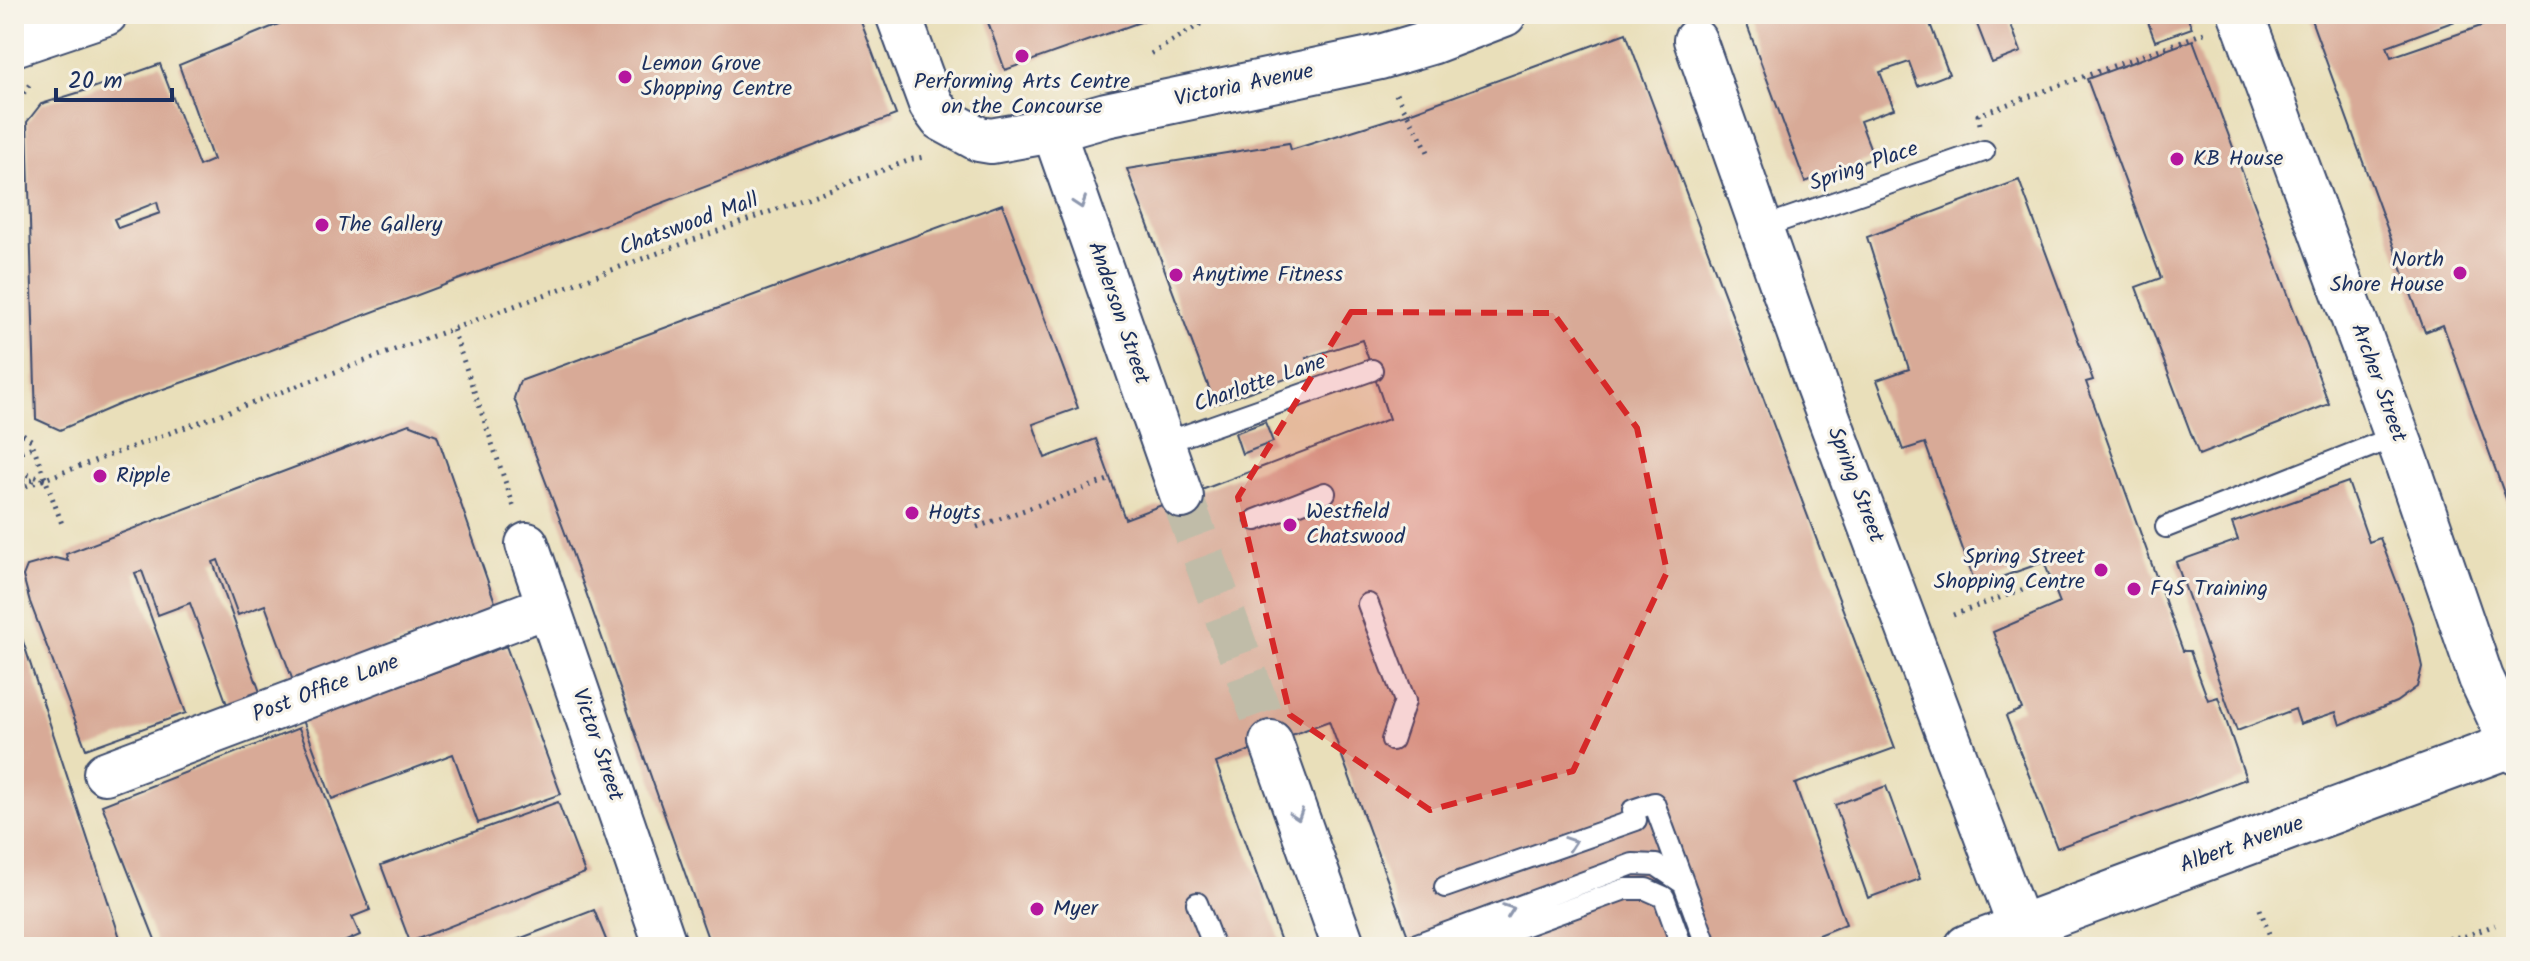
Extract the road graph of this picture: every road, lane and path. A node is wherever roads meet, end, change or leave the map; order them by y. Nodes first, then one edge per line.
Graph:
1 (106, 14) edge
2 (898, 14) edge
3 (1217, 14) edge
4 (1504, 14) edge
5 (2242, 16) edge
6 (1695, 40) dead end
7 (14, 45) edge
8 (1151, 54) dead end
9 (1392, 87) dead end
10 (1053, 130) junction
11 (1984, 151) joint
12 (1428, 152) dead end
13 (937, 155) dead end
14 (1760, 228) junction
15 (453, 330) junction
16 (1372, 370) dead end
17 (14, 398) edge
18 (2397, 436) junction
19 (1164, 443) junction
20 (33, 447) junction
21 (14, 454) edge
22 (20, 472) dead end
23 (1111, 479) dead end
24 (46, 480) junction
25 (25, 483) dead end
26 (1325, 493) dead end
27 (1182, 497) tunnel mouth
28 (1256, 520) dead end
29 (62, 524) dead end
30 (977, 527) dead end
31 (2166, 527) dead end
32 (527, 544) joint
33 (2051, 579) dead end
34 (1368, 604) dead end
35 (548, 606) junction
36 (1953, 615) dead end
37 (1392, 740) dead end
38 (1271, 742) tunnel mouth
39 (2515, 746) edge
40 (105, 773) dead end
41 (1684, 884) junction
42 (1445, 887) dead end
43 (1197, 903) dead end
44 (2260, 909) dead end
45 (2495, 925) dead end
46 (2027, 941) edge
47 (452, 947) edge
48 (471, 947) edge
49 (666, 947) edge
50 (1214, 947) edge
51 (1344, 947) edge
52 (1409, 947) edge
53 (1465, 947) edge
54 (1682, 947) edge
55 (1707, 947) edge
56 (1967, 947) edge
57 (2274, 947) edge
58 (2418, 947) edge

1 - 7 street
2 - 10 main road, Victoria Avenue
3 - 8 path
4 - 10 main road, Victoria Avenue
5 - 11 path
5 - 18 main road, Archer Street
6 - 14 street, Spring Street
9 - 12 path
10 -> 19 street, Anderson Street
11 - 14 lane, Spring Place
13 - 15 path, Chatswood Mall
14 - 46 street, Spring Street
15 - 24 path, Chatswood Mall
15 - 32 path
16 - 19 lane, Charlotte Lane
17 - 20 path
18 - 31 lane
18 - 39 main road, Archer Street
19 - 27 street, Anderson Street
20 - 21 path
20 - 24 path
22 - 24 path
23 - 30 path
24 - 25 path
24 - 29 path
26 - 28 lane
32 - 35 street, Victor Street
33 - 36 path
34 - 37 lane
35 - 40 street, Post Office Lane
35 - 49 street, Victor Street
38 -> 51 street
39 - 46 main road, Albert Avenue
42 -> 41 lane
52 -> 41 lane
41 - 55 lane
43 - 50 lane
44 - 57 path
45 - 58 path
46 - 56 main road, Albert Avenue
47 - 48 path
53 - 54 lane

